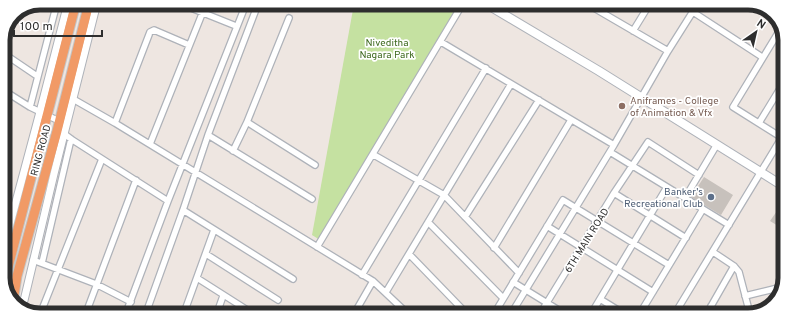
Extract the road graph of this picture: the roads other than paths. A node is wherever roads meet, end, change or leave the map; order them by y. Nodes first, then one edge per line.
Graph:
1 (55, 10) edge
2 (66, 10) edge
3 (74, 10) edge
4 (87, 10) edge
5 (95, 10) edge
6 (197, 10) edge
7 (243, 10) edge
8 (256, 10) edge
9 (459, 10) edge
10 (496, 10) edge
11 (603, 10) edge
12 (646, 10) edge
13 (202, 12) junction
14 (693, 12) joint
15 (289, 18) dead end
16 (236, 26) junction
17 (633, 31) junction
18 (777, 34) edge
19 (441, 42) junction
20 (189, 45) junction
21 (668, 51) junction
22 (10, 57) edge
23 (762, 57) junction
24 (486, 68) junction
25 (37, 76) junction
26 (511, 84) junction
27 (778, 92) edge
28 (10, 94) edge
29 (775, 97) junction
30 (642, 98) junction
31 (73, 99) junction
32 (778, 99) edge
33 (538, 100) junction
34 (30, 107) junction
35 (44, 114) junction
36 (571, 120) junction
37 (59, 121) junction
38 (247, 122) junction
39 (116, 123) junction
40 (760, 123) junction
41 (61, 132) junction
42 (208, 135) junction
43 (778, 135) edge
44 (71, 139) junction
45 (150, 144) junction
46 (614, 145) junction
47 (716, 146) junction
48 (778, 146) edge
49 (234, 151) junction
50 (610, 152) junction
51 (374, 155) junction
52 (102, 159) junction
53 (183, 164) junction
54 (315, 164) dead end
55 (632, 166) junction
56 (761, 172) junction
57 (196, 173) junction
58 (699, 175) junction
59 (136, 180) junction
60 (418, 180) junction
61 (778, 183) edge
62 (667, 187) junction
63 (614, 194) junction
64 (444, 195) junction
65 (685, 198) junction
66 (312, 199) dead end
67 (168, 201) junction
68 (576, 208) junction
69 (703, 209) junction
70 (184, 210) junction
71 (650, 216) junction
72 (465, 217) junction
73 (597, 221) junction
74 (428, 222) junction
75 (729, 225) junction
76 (547, 226) junction
77 (10, 227) edge
78 (214, 230) junction
79 (560, 235) junction
80 (686, 238) junction
81 (633, 243) junction
82 (318, 247) junction
83 (494, 248) junction
84 (581, 248) junction
85 (10, 250) edge
86 (713, 252) junction
87 (206, 254) junction
88 (409, 254) junction
89 (33, 260) junction
90 (42, 263) junction
91 (669, 265) junction
92 (734, 266) junction
93 (58, 268) junction
94 (617, 271) junction
95 (519, 273) junction
96 (362, 275) junction
97 (197, 278) junction
98 (293, 279) dead end
99 (373, 281) junction
100 (513, 282) junction
101 (96, 284) junction
102 (776, 288) edge
103 (526, 290) junction
104 (386, 292) junction
105 (653, 292) junction
106 (14, 293) edge
107 (223, 296) junction
108 (745, 296) junction
109 (503, 298) junction
110 (600, 299) junction
111 (278, 300) dead end
112 (131, 302) junction
113 (24, 303) edge
114 (547, 303) junction
115 (712, 306) edge
116 (43, 308) edge
117 (87, 308) edge
118 (128, 308) edge
119 (148, 308) edge
120 (186, 308) edge
121 (219, 308) edge
122 (243, 308) edge
123 (357, 308) edge
124 (402, 308) edge
125 (461, 308) edge
126 (497, 308) edge
127 (515, 308) edge
128 (544, 308) edge
129 (555, 308) edge
130 (595, 308) edge
131 (616, 308) edge
132 (643, 308) edge
133 (678, 308) edge
134 (748, 308) edge

1 - 25 street
2 - 35 street
3 - 35 highway, RING ROAD
4 - 37 highway, RING ROAD
5 - 31 street
6 - 13 street
7 - 16 street
8 - 42 street
9 - 19 street
10 - 30 main road
11 - 17 street
12 - 17 street
13 - 16 street
13 - 20 street
14 - 21 street
14 - 23 street
15 - 38 street
16 - 53 street
17 - 21 street
18 - 23 street
19 - 24 street
19 - 51 street
20 - 39 street
20 - 45 street
21 - 30 street
22 - 25 street
23 - 40 street
24 - 26 street
24 - 60 street
25 - 34 street
26 - 33 street
26 - 64 street
27 - 29 street
28 - 34 street
29 - 32 street
29 - 40 street
30 - 46 street
30 - 47 main road
31 - 39 street
31 - 41 street
33 - 36 street
33 - 72 street
34 - 35 street
35 - 37 street
35 - 77 street
35 - 85 highway, RING ROAD
36 - 46 street
36 - 83 street
37 - 41 highway, RING ROAD
38 - 49 street
38 - 54 street
39 - 45 street
40 - 43 street
41 - 44 street
41 - 89 street
41 - 106 highway, RING ROAD
42 - 49 street
42 - 57 street
44 - 52 street
44 - 90 street
45 - 53 street
46 - 50 street
47 - 56 main road
47 - 58 street
48 - 56 street
49 - 66 street
50 - 55 street
50 - 68 street
51 - 60 street
51 - 82 street
52 - 59 street
52 - 93 street
53 - 57 street
53 - 67 street
55 - 58 street, 6TH MAIN ROAD
55 - 62 street
55 - 63 street, 6TH MAIN ROAD
56 - 61 main road
56 - 75 street
57 - 70 street
57 - 82 street
58 - 65 street
59 - 67 street
59 - 101 street
60 - 64 street
60 - 96 street
62 - 65 street
62 - 71 street
63 - 71 street
63 - 73 street, 6TH MAIN ROAD
64 - 72 street
64 - 74 street
65 - 69 street
67 - 112 street
68 - 73 street
68 - 76 street
68 - 79 street
69 - 75 street
69 - 80 street
70 - 78 street
70 - 119 street
71 - 80 street
71 - 81 street
72 - 83 street
73 - 81 street
73 - 84 street, 6TH MAIN ROAD
74 - 88 street
74 - 109 street
75 - 86 street
76 - 79 street
76 - 95 street
78 - 87 street
78 - 98 street
79 - 84 street
79 - 103 street
80 - 91 street
81 - 91 street
81 - 94 street
82 - 96 street
83 - 95 street
84 - 94 street
84 - 114 street, 6TH MAIN ROAD
86 - 92 street
86 - 133 street
87 - 97 street
87 - 111 street
88 - 104 street
88 - 125 street
89 - 90 street
89 - 113 street
90 - 93 street
91 - 105 street
92 - 108 street
92 - 115 street
93 - 101 street
93 - 116 street
94 - 105 street
94 - 110 street
95 - 100 street
96 - 99 street
97 - 107 street
97 - 120 street
99 - 104 street
99 - 123 street
100 - 103 street
100 - 109 street
101 - 112 street
101 - 117 street
102 - 108 street
103 - 114 street
103 - 127 street
104 - 124 street
105 - 132 street
107 - 121 street
107 - 122 street
108 - 134 street
109 - 126 street
110 - 130 street
110 - 131 street
112 - 118 street
114 - 128 street, 6TH MAIN ROAD
114 - 129 street

